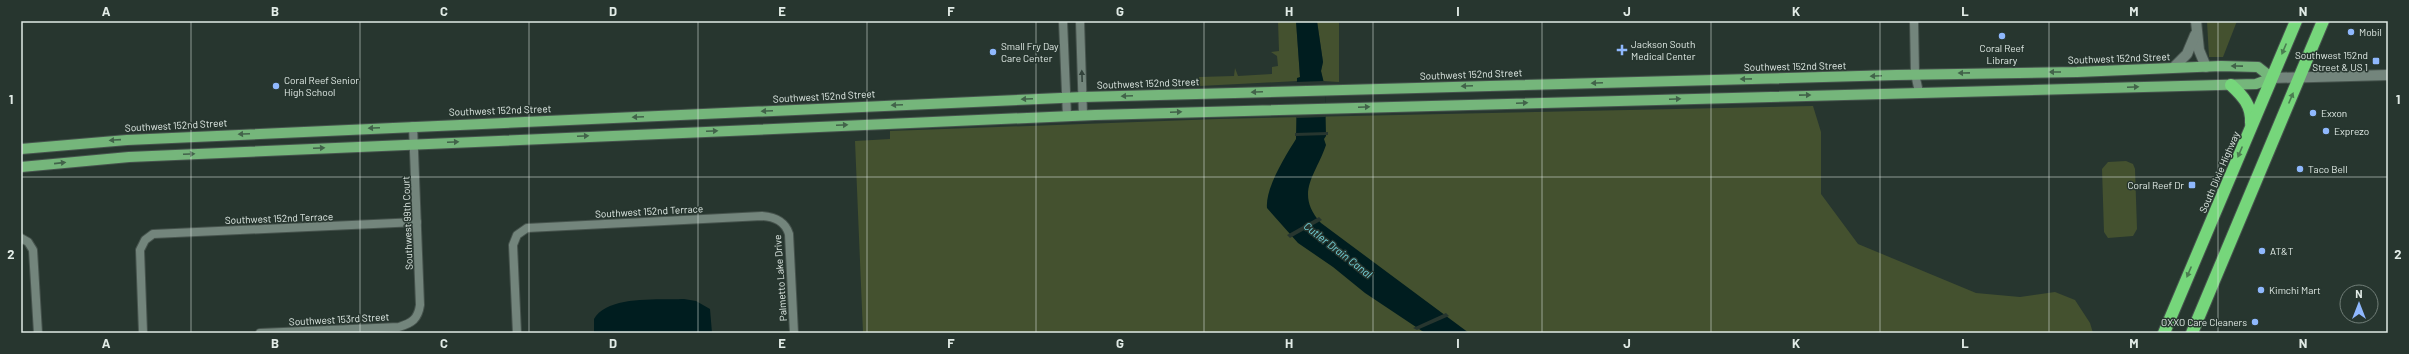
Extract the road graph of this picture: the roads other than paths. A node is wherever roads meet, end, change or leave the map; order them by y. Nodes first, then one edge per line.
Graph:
1 (1063, 21) edge
2 (1080, 21) edge
3 (1914, 21) edge
4 (2196, 21) edge
5 (2296, 21) edge
6 (2323, 21) edge
7 (2196, 33) junction
8 (2206, 67) junction
9 (2174, 68) junction
10 (2077, 72) junction
11 (1915, 74) junction
12 (2388, 76) edge
13 (2300, 77) junction
14 (2272, 78) junction
15 (2231, 85) junction
16 (2066, 89) junction
17 (1919, 92) junction
18 (1083, 97) junction
19 (1066, 98) junction
20 (1083, 115) junction
21 (1067, 116) junction
22 (413, 126) junction
23 (2250, 128) junction
24 (414, 144) junction
25 (21, 149) edge
26 (21, 167) edge
27 (417, 222) junction
28 (783, 223) joint
29 (23, 239) edge
30 (416, 318) joint
31 (38, 333) edge
32 (143, 333) edge
33 (260, 333) edge
34 (517, 333) edge
35 (794, 333) edge
36 (2164, 333) edge
37 (2192, 333) edge

1 - 19 street
18 -> 2 street
3 - 11 street
4 - 7 main road
5 -> 14 highway, South Dixie Highway
6 - 13 highway
7 - 8 main road
7 - 9 main road
8 - 9 main road, Southwest 152nd Street
14 -> 8 main road, Southwest 152nd Street
9 - 10 main road, Southwest 152nd Street
10 -> 11 main road, Southwest 152nd Street
10 - 16 main road
11 - 17 street
11 -> 18 main road, Southwest 152nd Street
12 - 13 main road
13 - 14 main road
37 -> 13 highway
14 - 15 main road
14 - 23 highway, South Dixie Highway
16 -> 15 main road
15 - 23 highway
16 - 17 main road
20 -> 17 main road
18 - 19 main road, Southwest 152nd Street
18 - 20 street
19 - 21 street
19 -> 22 main road, Southwest 152nd Street
20 - 21 main road
24 -> 21 main road
22 - 24 street, Southwest 99th Court
22 -> 25 main road, Southwest 152nd Street
23 -> 36 highway, South Dixie Highway
26 -> 24 main road
24 - 27 street, Southwest 99th Court
27 - 30 street, Southwest 99th Court
27 - 32 street, Southwest 152nd Terrace
28 - 34 street, Southwest 152nd Terrace
28 - 35 street, Palmetto Lake Drive
29 - 31 street
30 - 33 street, Southwest 153rd Street

